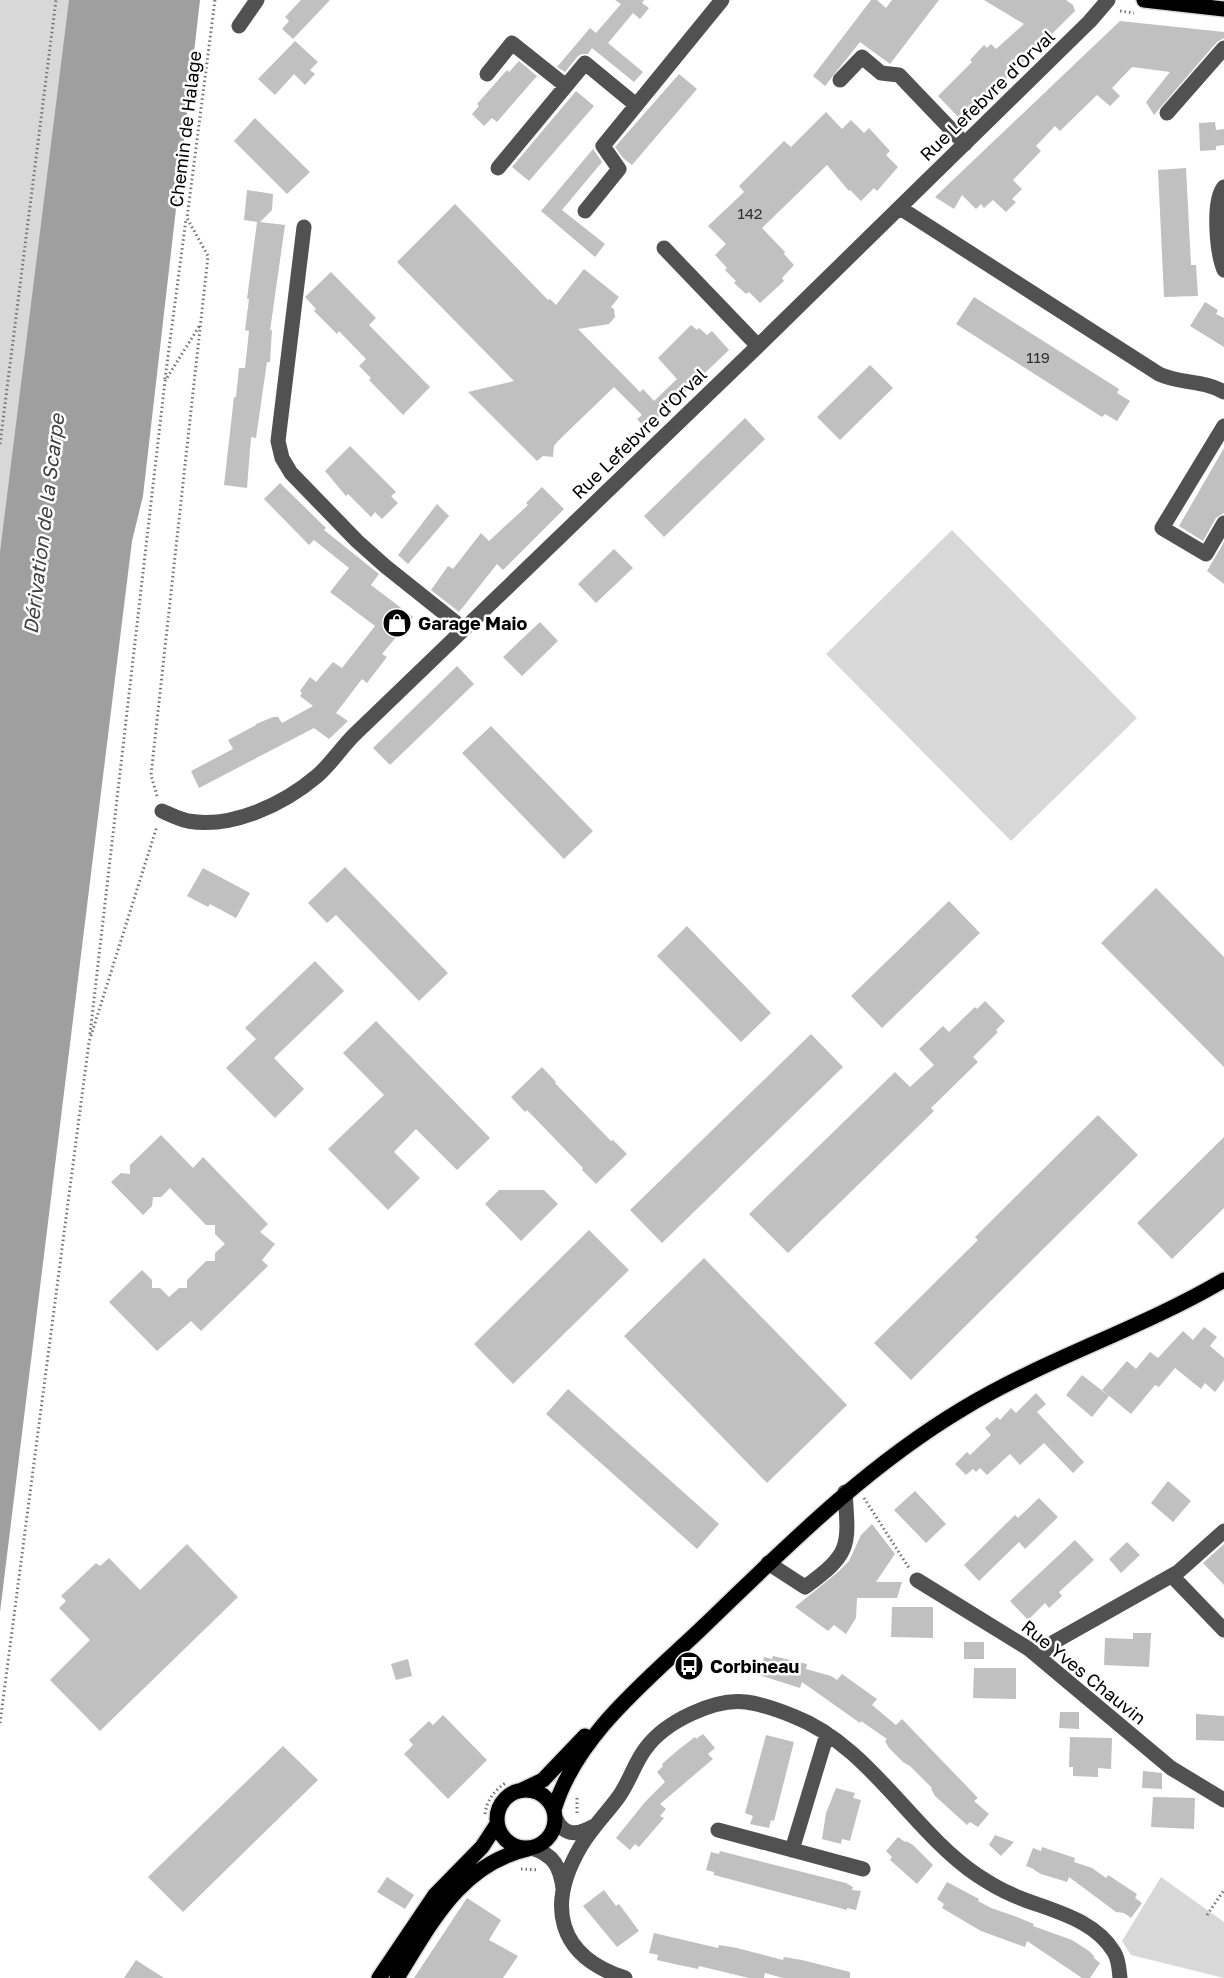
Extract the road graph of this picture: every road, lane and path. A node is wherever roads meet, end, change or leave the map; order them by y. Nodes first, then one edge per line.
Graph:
1 (56, 0) edge
2 (215, 0) edge
3 (257, 0) edge
4 (722, 0) edge
5 (1108, 0) edge
6 (1144, 0) edge
7 (1224, 9) edge
8 (240, 26) dead end
9 (1224, 48) edge
10 (487, 74) dead end
11 (840, 80) dead end
12 (566, 86) junction
13 (636, 105) junction
14 (1167, 113) dead end
15 (964, 144) junction
16 (498, 168) dead end
17 (1224, 187) edge
18 (900, 208) junction
19 (585, 211) dead end
20 (187, 218) junction
21 (304, 227) dead end
22 (664, 248) dead end
23 (1224, 270) edge
24 (201, 324) junction
25 (758, 346) junction
26 (165, 381) junction
27 (1224, 392) edge
28 (1224, 426) edge
29 (0, 444) edge
30 (1224, 523) edge
31 (464, 629) junction
32 (162, 812) junction
33 (89, 1042) junction
34 (1224, 1280) edge
35 (850, 1488) junction
36 (1224, 1531) edge
37 (768, 1563) junction
38 (1172, 1576) junction
39 (917, 1580) joint
40 (1224, 1630) edge
41 (1039, 1656) junction
42 (621, 1706) junction
43 (0, 1723) edge
44 (827, 1734) junction
45 (521, 1790) junction
46 (1224, 1800) edge
47 (555, 1815) junction
48 (498, 1824) junction
49 (596, 1825) junction
50 (718, 1830) dead end
51 (530, 1848) junction
52 (792, 1850) junction
53 (863, 1869) dead end
54 (1224, 1890) edge
55 (563, 1891) junction
56 (1207, 1915) dead end
57 (379, 1978) edge
58 (397, 1978) edge
59 (625, 1978) edge
60 (1120, 1978) edge

1 - 29 path
2 - 20 path, Chemin de Halage
3 - 8 street
4 - 13 street
5 - 15 street, Rue Lefebvre d'Orval
6 - 7 main road
9 - 14 street
10 - 12 street
11 - 15 street
12 - 13 street
12 - 16 street
13 - 19 street
15 - 18 street, Rue Lefebvre d'Orval
17 - 23 street
18 - 25 street, Rue Lefebvre d'Orval
18 - 27 street
20 - 24 path, Chemin de Halage
20 - 26 path
21 - 31 street
22 - 25 street
24 - 26 path
24 - 32 path
25 - 31 street, Rue Lefebvre d'Orval
26 - 33 path
28 - 30 street
31 - 32 street, Rue Lefebvre d'Orval
32 - 33 path
33 - 43 path
34 - 35 main road
35 - 37 main road
35 - 37 street
35 - 39 path
36 - 38 street
37 - 42 main road
38 - 40 street
38 - 41 street
39 - 41 street, Rue Yves Chauvin
41 - 46 street, Rue Yves Chauvin
42 - 45 main road
42 - 47 main road
44 - 49 street
44 - 52 street
44 - 60 street
45 - 47 main road
45 - 48 main road
47 - 49 street
47 - 51 main road
48 - 51 main road
48 - 57 main road
49 - 55 street
50 - 52 street
51 - 55 street
51 - 58 main road
52 - 53 street
54 - 56 path
55 - 59 street

